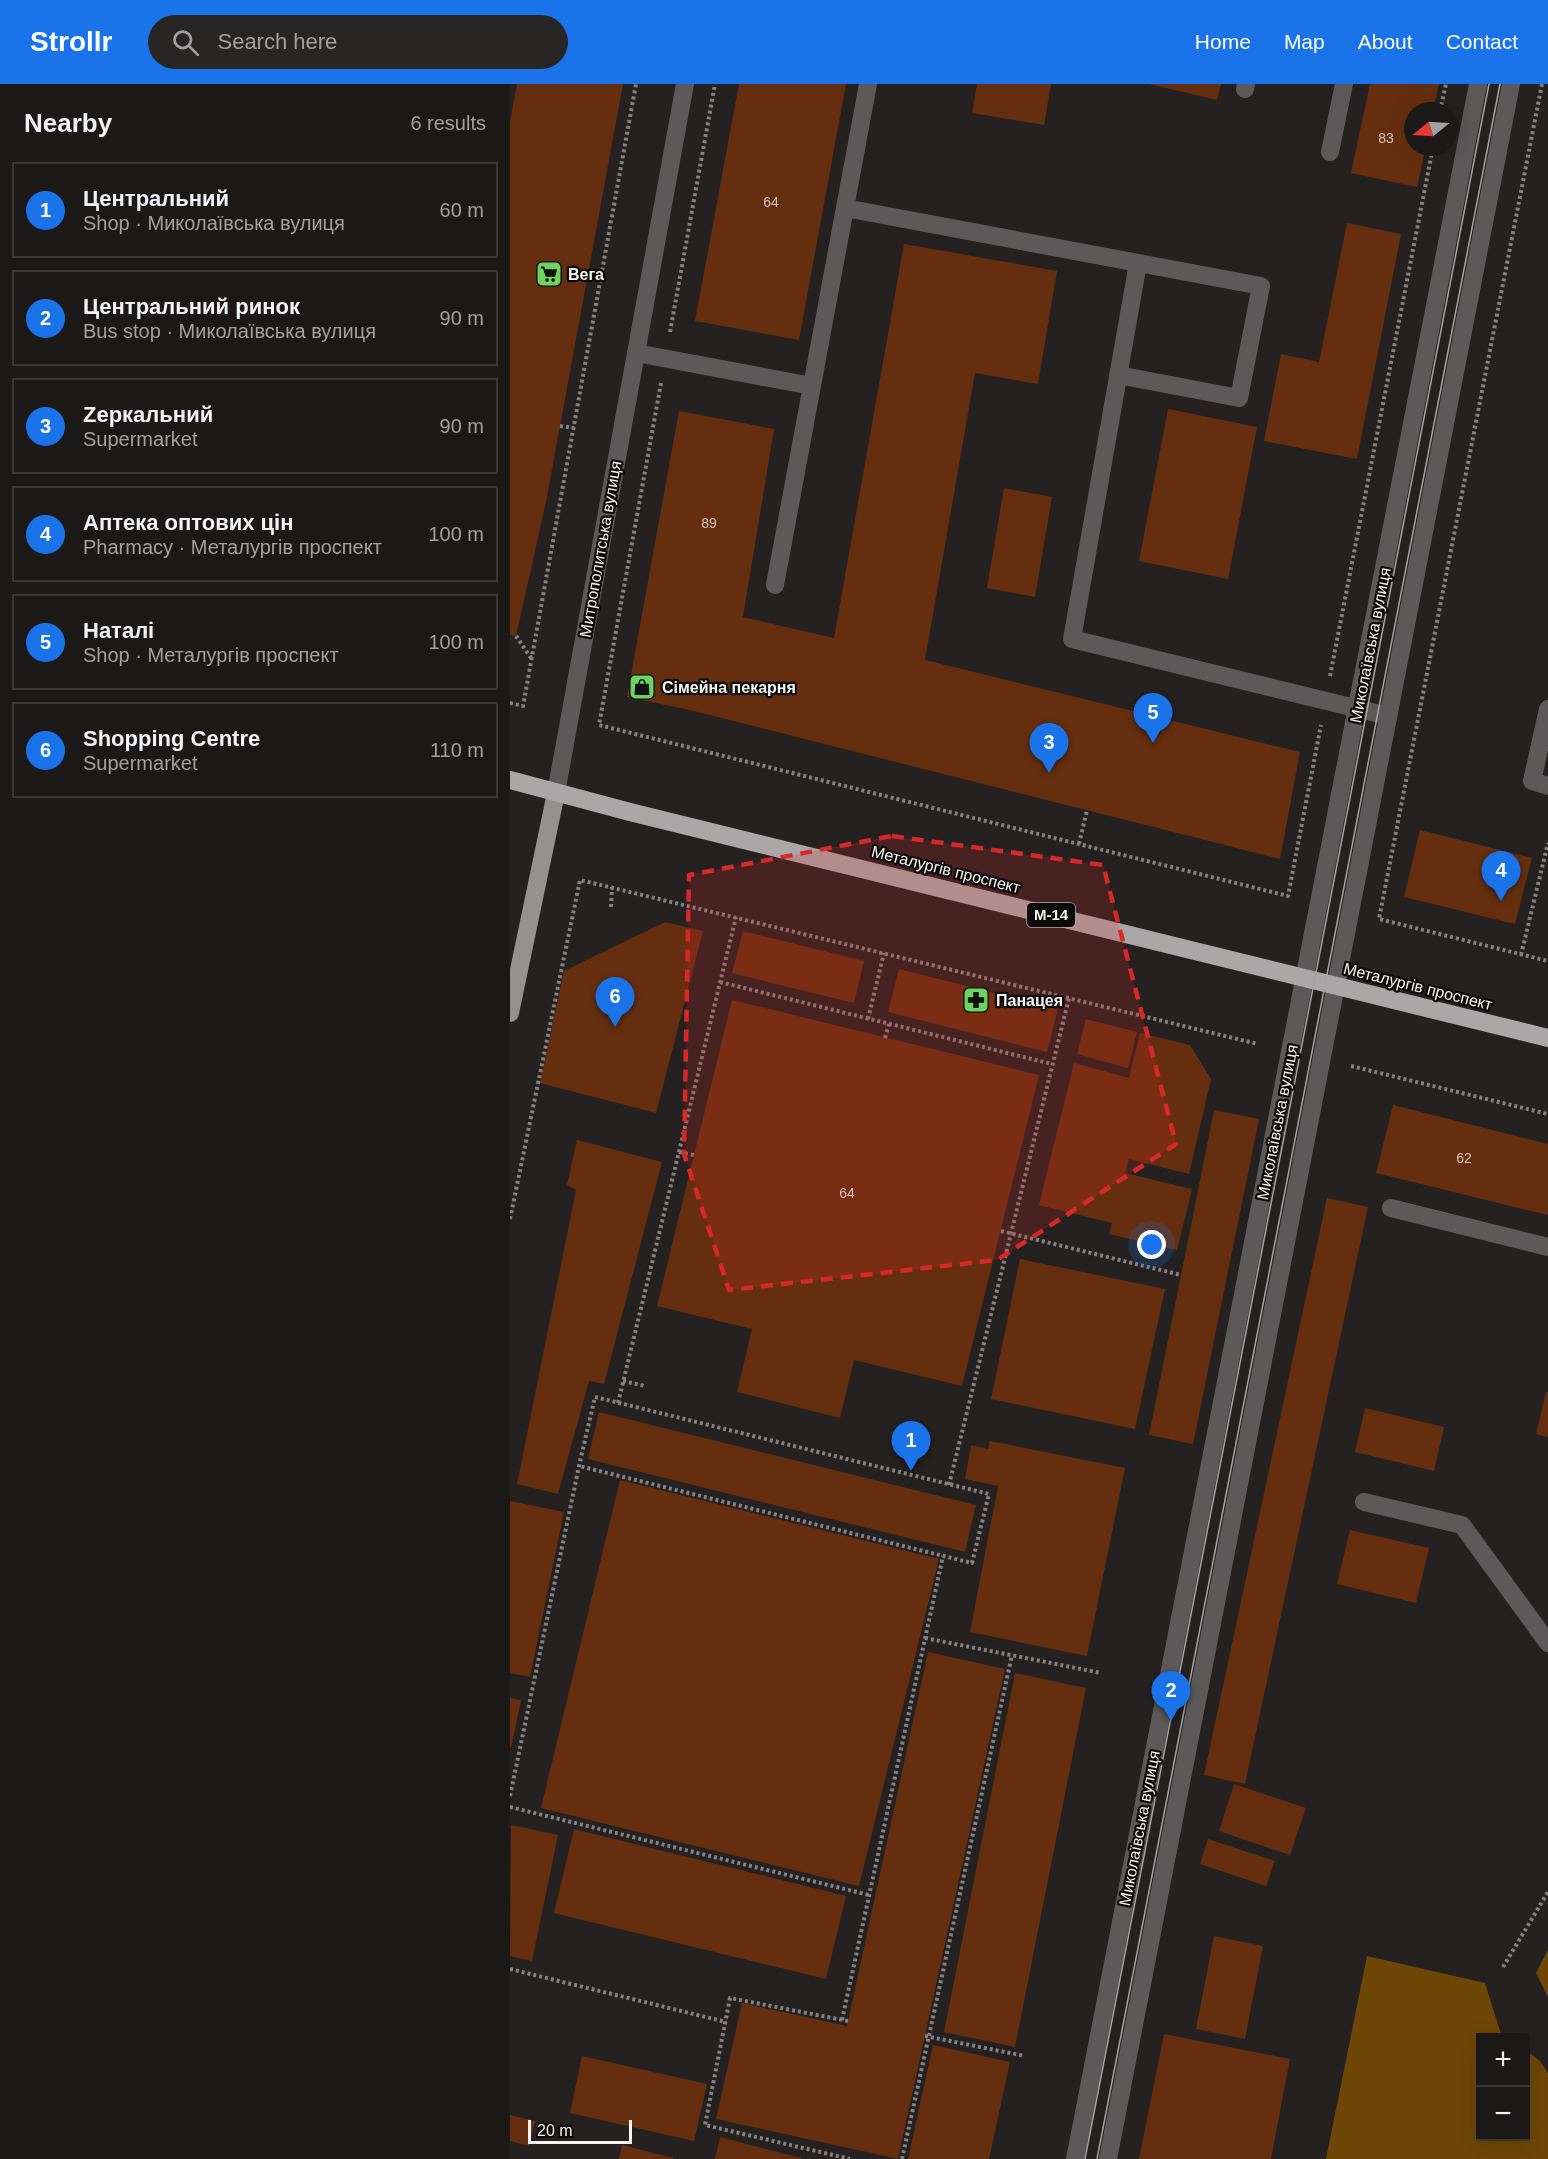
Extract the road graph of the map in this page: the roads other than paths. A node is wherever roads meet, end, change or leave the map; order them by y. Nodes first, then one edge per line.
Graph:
1 (685, 84) edge
2 (868, 84) edge
3 (1344, 84) edge
4 (1479, 84) edge
5 (1511, 84) edge
6 (1330, 152) dead end
7 (845, 208) junction
8 (1138, 263) junction
9 (636, 353) junction
10 (1118, 375) junction
11 (812, 386) junction
12 (776, 585) dead end
13 (1358, 709) junction
14 (1548, 709) edge
15 (1388, 716) junction
16 (510, 780) edge
17 (1548, 786) edge
18 (556, 793) junction
19 (1305, 978) junction
20 (1335, 986) junction
21 (510, 1013) edge
22 (1548, 1038) edge
23 (1391, 1208) dead end
24 (1548, 1247) edge
25 (1211, 1461) junction
26 (1242, 1468) junction
27 (1364, 1502) dead end
28 (1548, 1643) edge
29 (1075, 2159) edge
30 (1108, 2159) edge

1 - 9 street, Митрополитська вулиця
2 - 7 street
3 - 6 street
4 - 13 street, Миколаївська вулиця
5 - 15 street, Миколаївська вулиця
7 - 8 street
7 - 11 street
8 - 10 street
8 - 10 street
9 - 11 street
9 - 18 street, Митрополитська вулиця
10 - 13 street
11 - 12 street
13 - 15 street
13 - 19 street, Миколаївська вулиця
14 - 17 street
15 - 20 street, Миколаївська вулиця
16 - 18 highway, Металургів проспект / М-14
18 - 19 highway, Металургів проспект / М-14
18 - 21 main road, Митрополитська вулиця
19 - 20 highway, Металургів проспект / М-14
19 - 25 street, Миколаївська вулиця
20 - 22 highway, Металургів проспект / М-14
20 - 26 street, Миколаївська вулиця
23 - 24 street
25 - 26 street
25 - 29 street, Миколаївська вулиця
26 - 30 street, Миколаївська вулиця
27 - 28 street

